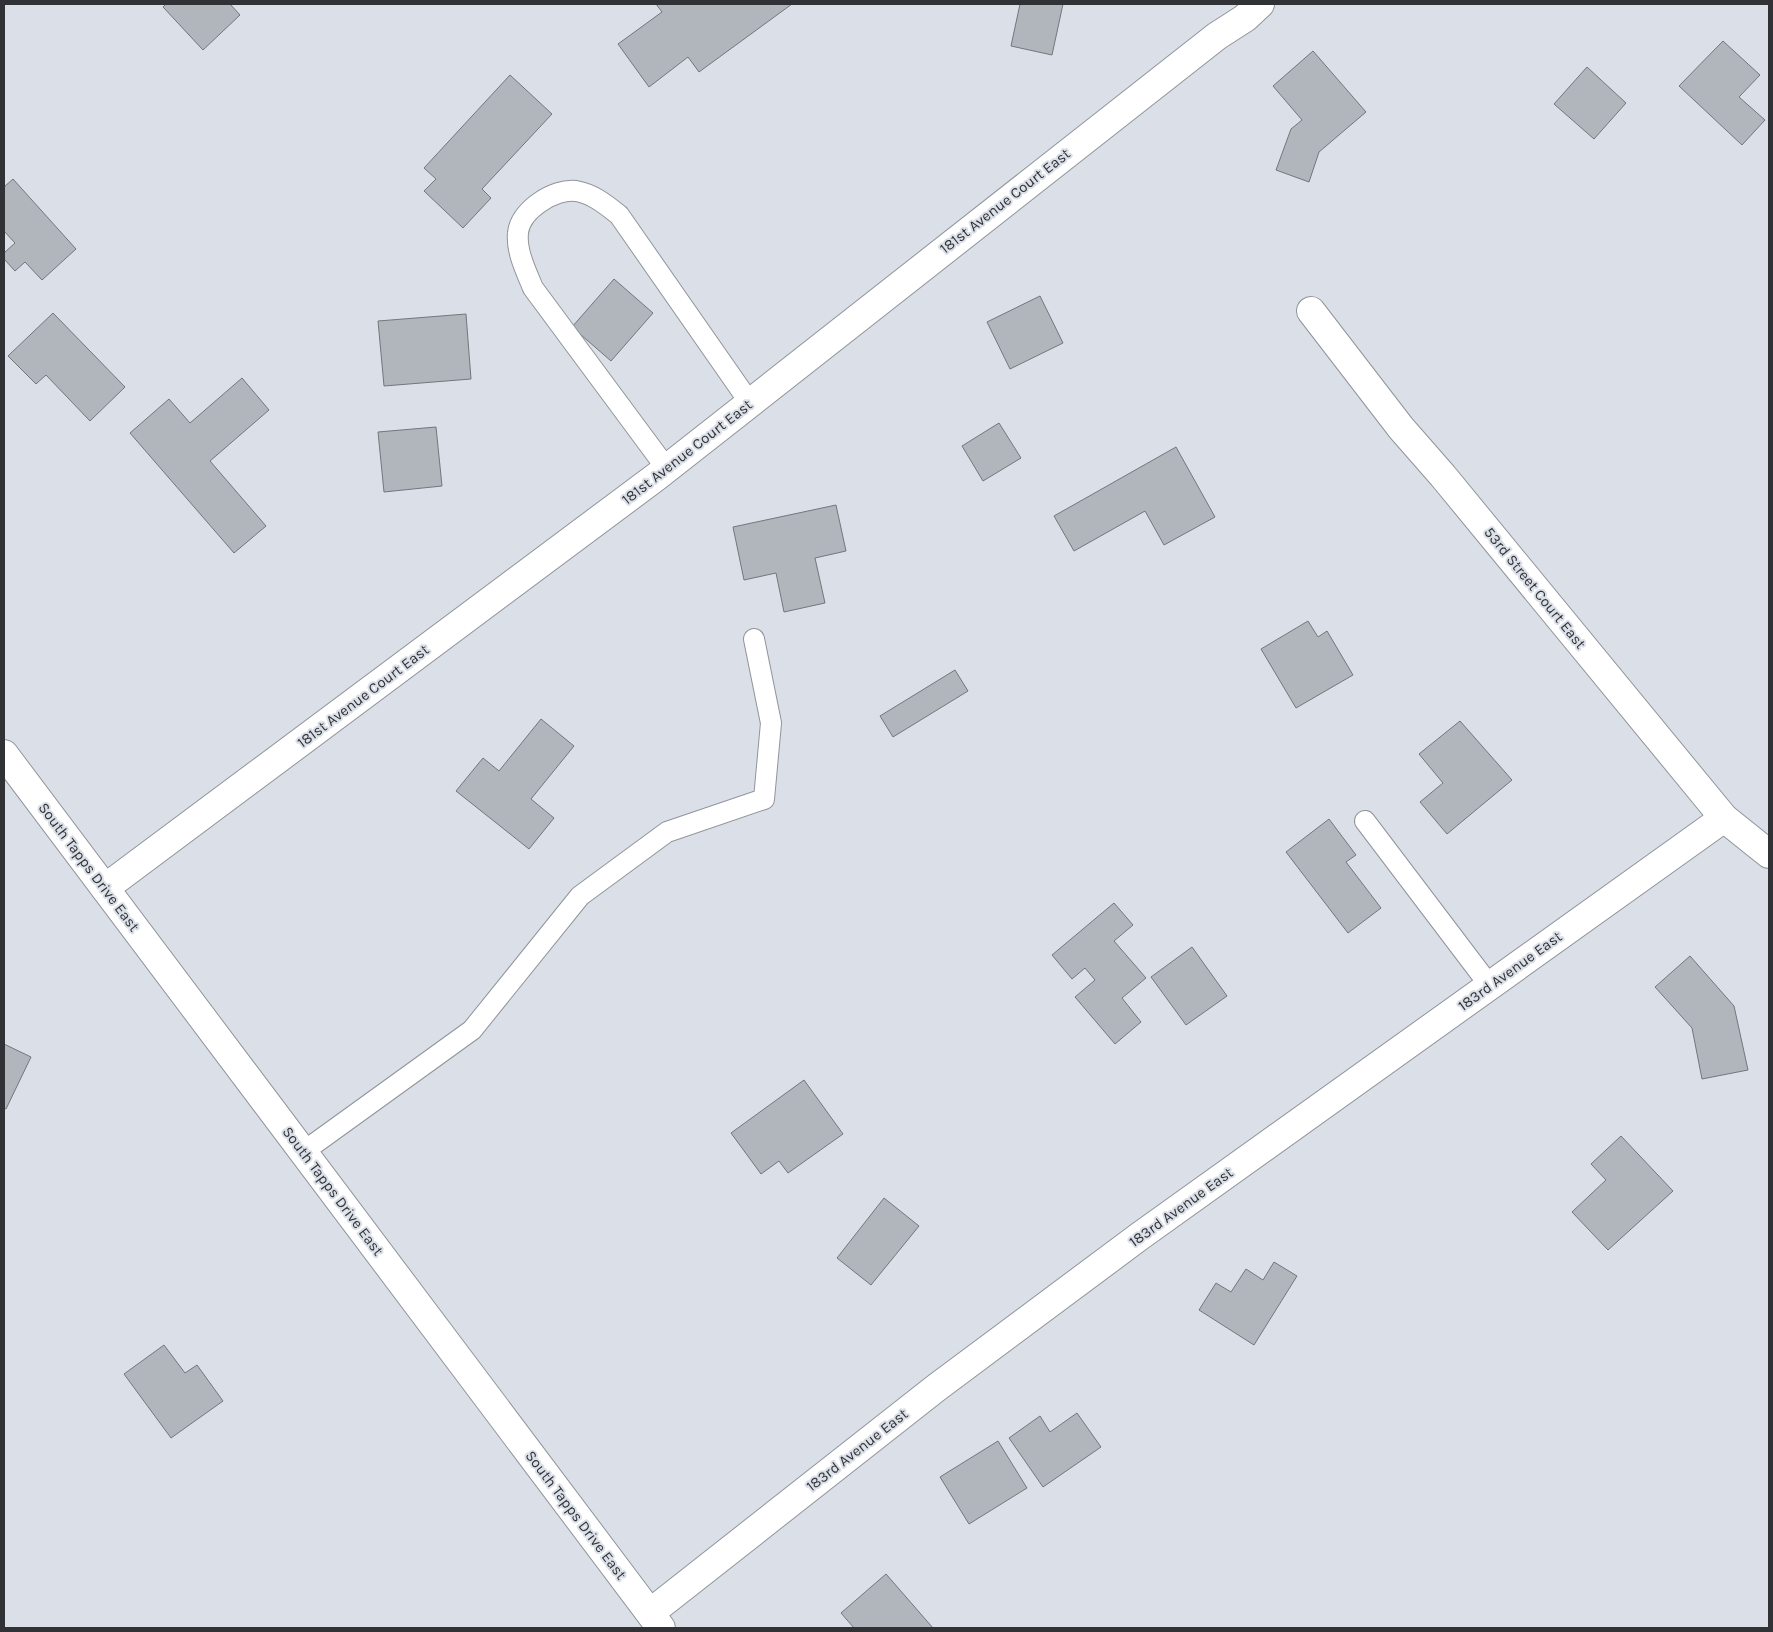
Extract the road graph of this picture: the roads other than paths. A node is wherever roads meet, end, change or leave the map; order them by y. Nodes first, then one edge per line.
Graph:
1 (1260, 4) edge
2 (1311, 311) dead end
3 (750, 403) junction
4 (667, 468) junction
5 (754, 639) dead end
6 (4, 754) edge
7 (1724, 818) junction
8 (1365, 821) dead end
9 (1769, 854) edge
10 (105, 888) junction
11 (1490, 986) junction
12 (303, 1152) junction
13 (656, 1621) edge

1 - 3 street, 181st Avenue Court East
2 - 7 street, 53rd Street Court East
3 - 4 street, 181st Avenue Court East
3 - 4 lane
4 - 10 street, 181st Avenue Court East
5 - 12 lane
6 - 10 street, South Tapps Drive East
7 - 9 street, 53rd Street Court East
7 - 11 street, 183rd Avenue East
8 - 11 lane
10 - 12 street, South Tapps Drive East
11 - 13 street, 183rd Avenue East
12 - 13 street, South Tapps Drive East

